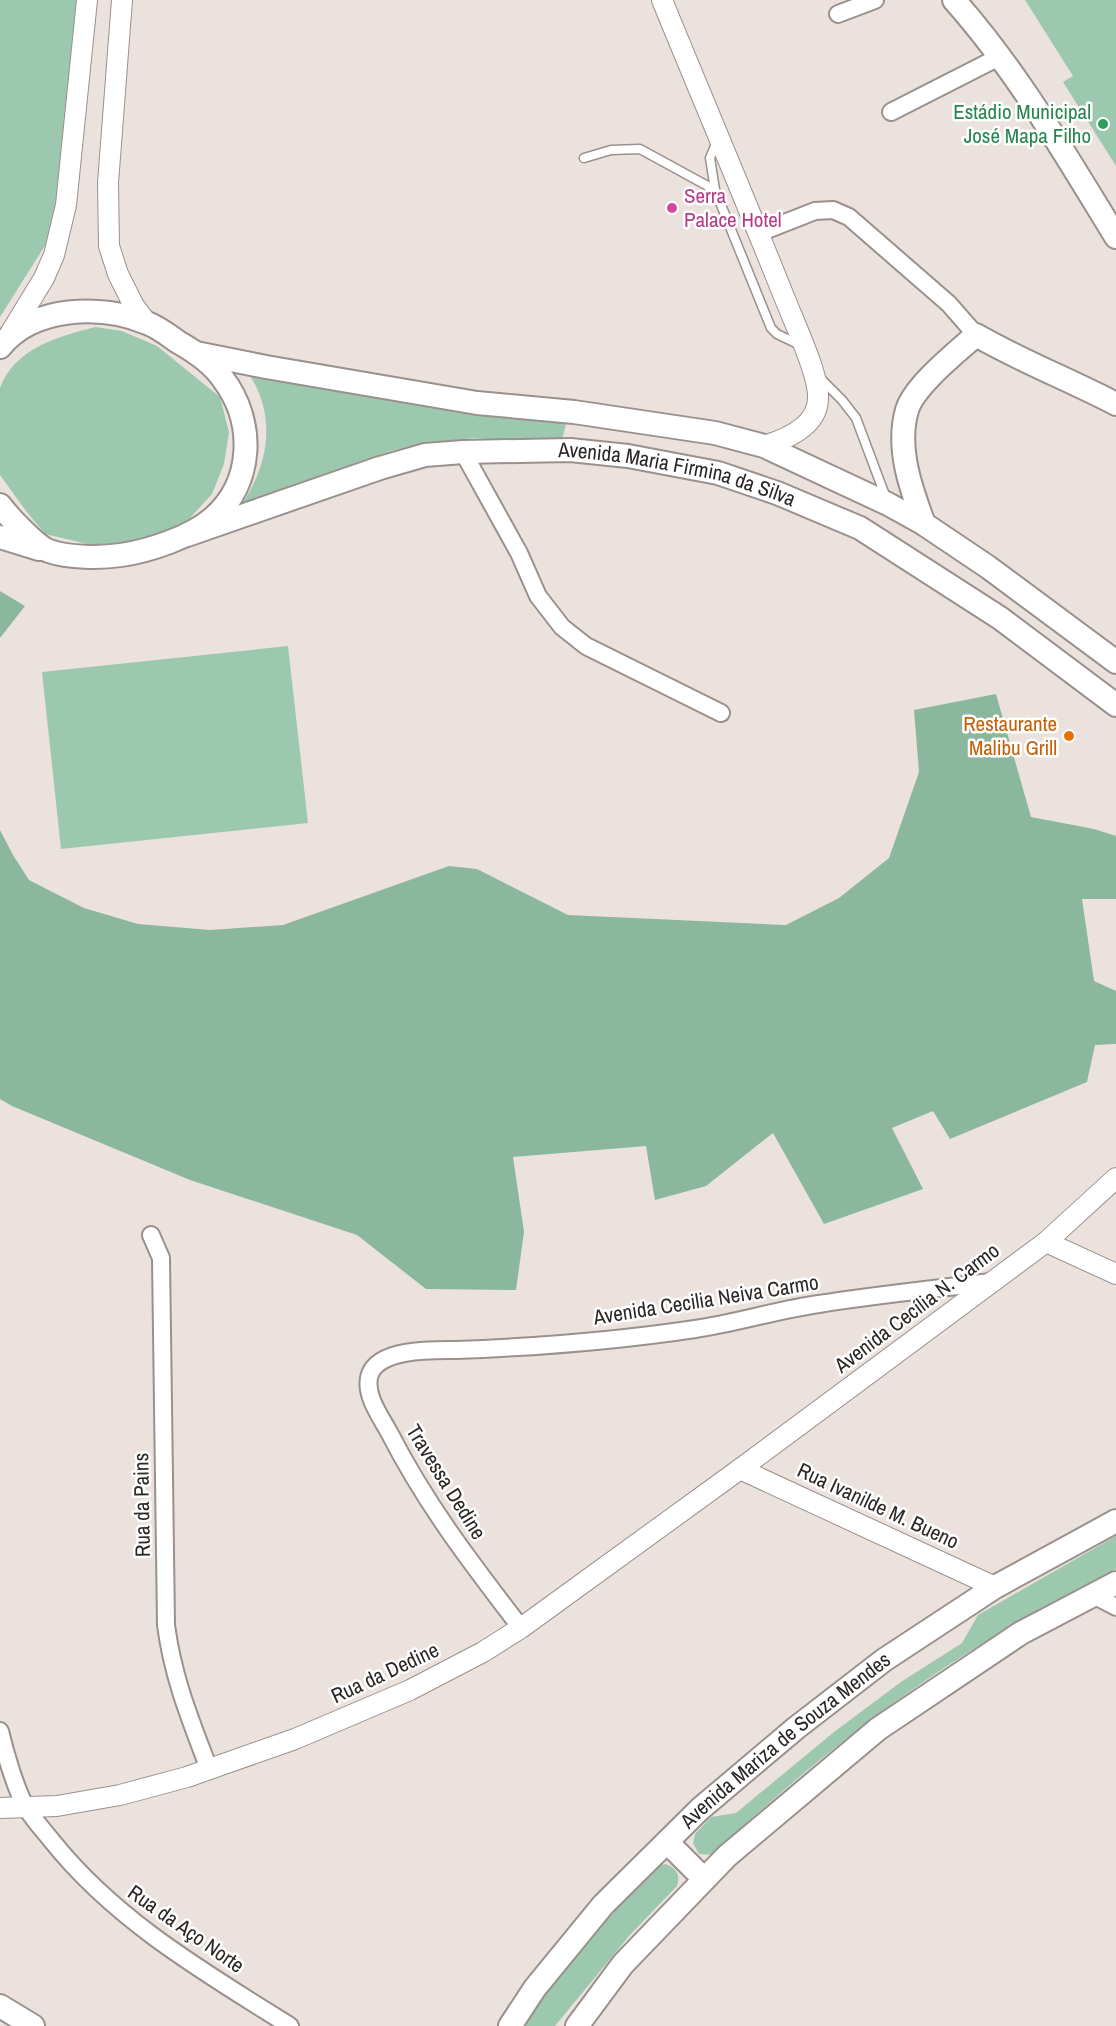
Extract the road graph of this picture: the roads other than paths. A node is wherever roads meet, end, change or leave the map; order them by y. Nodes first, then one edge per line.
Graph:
1 (87, 0) edge
2 (122, 0) edge
3 (662, 0) edge
4 (875, 0) edge
5 (956, 1) edge
6 (838, 14) dead end
7 (1001, 56) junction
8 (891, 112) dead end
9 (718, 138) junction
10 (584, 158) dead end
11 (715, 190) junction
12 (759, 232) junction
13 (1116, 237) edge
14 (147, 323) junction
15 (976, 334) junction
16 (4, 343) edge
17 (804, 347) junction
18 (196, 353) junction
19 (811, 369) junction
20 (1116, 404) edge
21 (574, 412) junction
22 (764, 446) junction
23 (570, 450) junction
24 (463, 452) junction
25 (879, 501) junction
26 (0, 505) edge
27 (924, 524) junction
28 (860, 528) junction
29 (187, 535) junction
30 (0, 537) edge
31 (48, 551) junction
32 (1116, 662) edge
33 (1116, 705) edge
34 (721, 713) dead end
35 (1116, 1178) edge
36 (151, 1235) dead end
37 (1046, 1242) junction
38 (1116, 1274) edge
39 (991, 1282) junction
40 (392, 1355) joint
41 (740, 1469) junction
42 (1116, 1521) edge
43 (1116, 1583) edge
44 (995, 1587) junction
45 (1093, 1595) junction
46 (1116, 1607) edge
47 (521, 1628) junction
48 (0, 1731) edge
49 (208, 1769) junction
50 (0, 1808) edge
51 (26, 1808) junction
52 (667, 1842) junction
53 (704, 1879) junction
54 (0, 2006) edge
55 (33, 2026) edge
56 (290, 2026) edge
57 (510, 2026) edge
58 (577, 2026) edge

1 - 16 street
2 - 14 street
3 - 9 street
4 - 6 street
5 - 7 main road
7 - 8 street
7 - 13 main road
9 - 11 lane
9 - 12 street
10 - 11 lane
11 - 17 lane
12 - 15 street
12 - 17 street
14 - 16 main road
14 - 18 main road
15 - 20 main road
15 - 27 main road
17 - 19 street
18 - 21 main road, Avenida Maria Firmina da Silva
18 - 29 main road
19 - 22 street
19 - 25 lane
21 - 22 main road, Avenida Maria Firmina da Silva
21 - 23 main road
22 - 25 main road, Avenida Maria Firmina da Silva
23 - 24 main road, Avenida Maria Firmina da Silva
23 - 28 main road, Avenida Maria Firmina da Silva
24 - 29 main road, Avenida Maria Firmina da Silva
24 - 34 street
25 - 27 main road, Avenida Maria Firmina da Silva
25 - 28 main road
26 - 31 main road
27 - 32 main road, Avenida Maria Firmina da Silva
28 - 33 main road, Avenida Maria Firmina da Silva
29 - 31 main road
30 - 31 main road
35 - 37 street, Avenida Cecília N. Carmo
36 - 49 street, Rua da Pains
37 - 38 street
37 - 39 street, Avenida Cecília N. Carmo
39 - 40 street, Avenida Cecilia Neiva Carmo
39 - 41 street, Avenida Cecília N. Carmo
40 - 47 street, Travessa Dedine
41 - 44 street, Rua Ivanilde M. Bueno
41 - 47 street, Rua da Dedine
42 - 44 main road, Avenida Mariza de Souza Mendes
43 - 45 main road
44 - 52 main road, Avenida Mariza de Souza Mendes
45 - 46 street
45 - 53 main road
47 - 49 street, Rua da Dedine
48 - 51 street, Rua da Aço Norte
49 - 51 street, Rua da Dedine
50 - 51 street, Rua da Dedine
51 - 56 street, Rua da Aço Norte
52 - 53 main road
52 - 57 main road, Avenida Mariza de Souza Mendes
53 - 58 main road
54 - 55 main road

